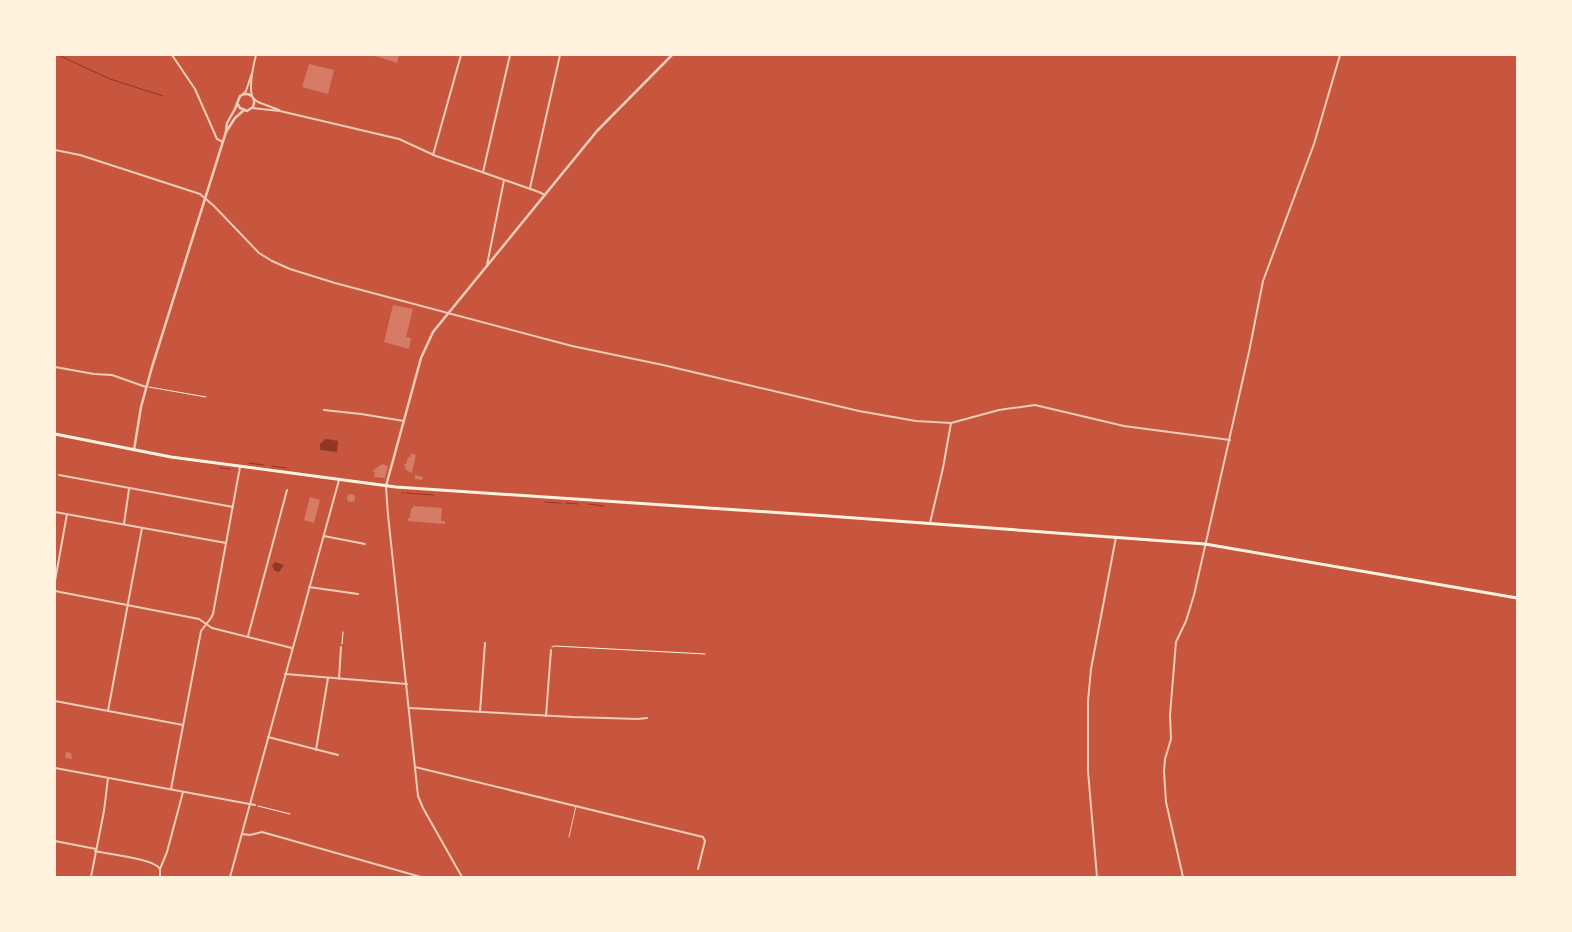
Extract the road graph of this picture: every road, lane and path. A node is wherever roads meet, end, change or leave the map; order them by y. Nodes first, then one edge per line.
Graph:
1 (172, 55) edge
2 (256, 55) edge
3 (461, 55) edge
4 (510, 55) edge
5 (560, 55) edge
6 (672, 55) edge
7 (1340, 55) edge
8 (252, 72) junction
9 (243, 94) junction
10 (252, 96) junction
11 (254, 99) junction
12 (237, 103) junction
13 (252, 108) junction
14 (243, 110) junction
15 (280, 111) junction
16 (226, 132) junction
17 (223, 142) junction
18 (55, 150) edge
19 (433, 155) junction
20 (483, 172) junction
21 (504, 180) junction
22 (530, 188) junction
23 (545, 195) junction
24 (205, 198) junction
25 (487, 266) junction
26 (448, 313) junction
27 (55, 367) edge
28 (146, 387) junction
29 (206, 397) dead end
30 (324, 410) dead end
31 (404, 421) junction
32 (951, 423) junction
33 (55, 434) edge
34 (1230, 440) junction
35 (133, 451) junction
36 (240, 467) junction
37 (59, 475) dead end
38 (339, 480) junction
39 (386, 486) junction
40 (129, 489) junction
41 (287, 490) dead end
42 (233, 507) junction
43 (55, 512) edge
44 (67, 514) junction
45 (930, 523) junction
46 (124, 524) junction
47 (142, 528) junction
48 (324, 536) junction
49 (1116, 537) junction
50 (226, 543) junction
51 (365, 544) dead end
52 (1205, 544) junction
53 (55, 581) edge
54 (309, 587) junction
55 (55, 591) edge
56 (358, 594) dead end
57 (1517, 598) edge
58 (127, 605) junction
59 (206, 624) junction
60 (343, 632) dead end
61 (248, 636) junction
62 (485, 643) dead end
63 (341, 647) joint
64 (292, 648) junction
65 (551, 650) joint
66 (705, 654) dead end
67 (285, 674) junction
68 (328, 678) junction
69 (339, 679) junction
70 (407, 684) junction
71 (55, 701) edge
72 (410, 708) junction
73 (108, 711) junction
74 (480, 712) junction
75 (546, 716) junction
76 (647, 718) dead end
77 (183, 725) junction
78 (268, 737) junction
79 (316, 750) junction
80 (338, 755) dead end
81 (415, 767) junction
82 (55, 768) edge
83 (108, 778) junction
84 (171, 789) junction
85 (183, 792) junction
86 (250, 805) junction
87 (255, 805) joint
88 (576, 806) junction
89 (290, 814) dead end
90 (242, 834) junction
91 (569, 837) dead end
92 (55, 841) edge
93 (96, 850) junction
94 (160, 869) junction
95 (698, 869) dead end
96 (90, 877) edge
97 (160, 877) edge
98 (230, 877) edge
99 (421, 877) edge
100 (462, 877) edge
101 (1098, 877) edge
102 (1183, 877) edge

1 - 17 street
2 - 8 street
3 - 19 street
4 - 20 street
5 - 22 street
6 - 23 street
7 - 34 street
8 - 9 street
8 - 10 street
9 - 10 street
9 - 12 street
10 - 11 street
11 - 13 street
11 - 15 street
12 - 14 street
12 - 16 street
13 - 14 street
13 - 15 street
14 - 16 street
15 - 19 street
16 - 17 street
17 - 24 street
18 - 24 street
19 - 20 street
20 - 21 street
21 - 22 street
21 - 25 street
22 - 23 street
23 - 25 street
24 - 26 street
24 - 28 street
25 - 26 street
26 - 31 street
26 - 32 street
27 - 28 street
28 - 29 path
28 - 35 street
30 - 31 street
31 - 39 street
32 - 34 street
32 - 45 street
33 - 35 main road
34 - 52 street
35 - 36 main road
36 - 38 main road
36 - 42 street
37 - 40 street
38 - 39 main road
38 - 48 street
39 - 45 main road
39 - 70 street
40 - 42 street
40 - 46 street
41 - 61 street
42 - 50 street
43 - 44 street
44 - 46 street
44 - 53 street
45 - 49 main road
46 - 47 street
47 - 50 street
47 - 58 street
48 - 51 street
48 - 54 street
49 - 52 main road
49 - 101 street
50 - 59 street
52 - 57 main road
52 - 102 street
54 - 56 street
54 - 64 street
55 - 58 street
58 - 59 street
58 - 73 street
59 - 61 street
59 - 77 street
60 - 63 path
61 - 64 street
62 - 74 street
63 - 69 street
64 - 67 street
65 - 66 path
65 - 75 street
67 - 68 street
67 - 78 street
68 - 69 street
68 - 79 street
69 - 70 street
70 - 72 street
71 - 73 street
72 - 74 street
72 - 81 street
73 - 77 street
74 - 75 street
75 - 76 street
77 - 84 street
78 - 79 street
78 - 86 street
79 - 80 street
81 - 88 street
81 - 100 street
82 - 83 street
83 - 84 street
83 - 93 street
84 - 85 street
85 - 86 street
85 - 94 street
86 - 87 street
86 - 90 street
87 - 89 path
88 - 91 lane
88 - 95 street
90 - 98 street
90 - 99 street
92 - 93 street
93 - 94 street
93 - 96 street
94 - 97 street

